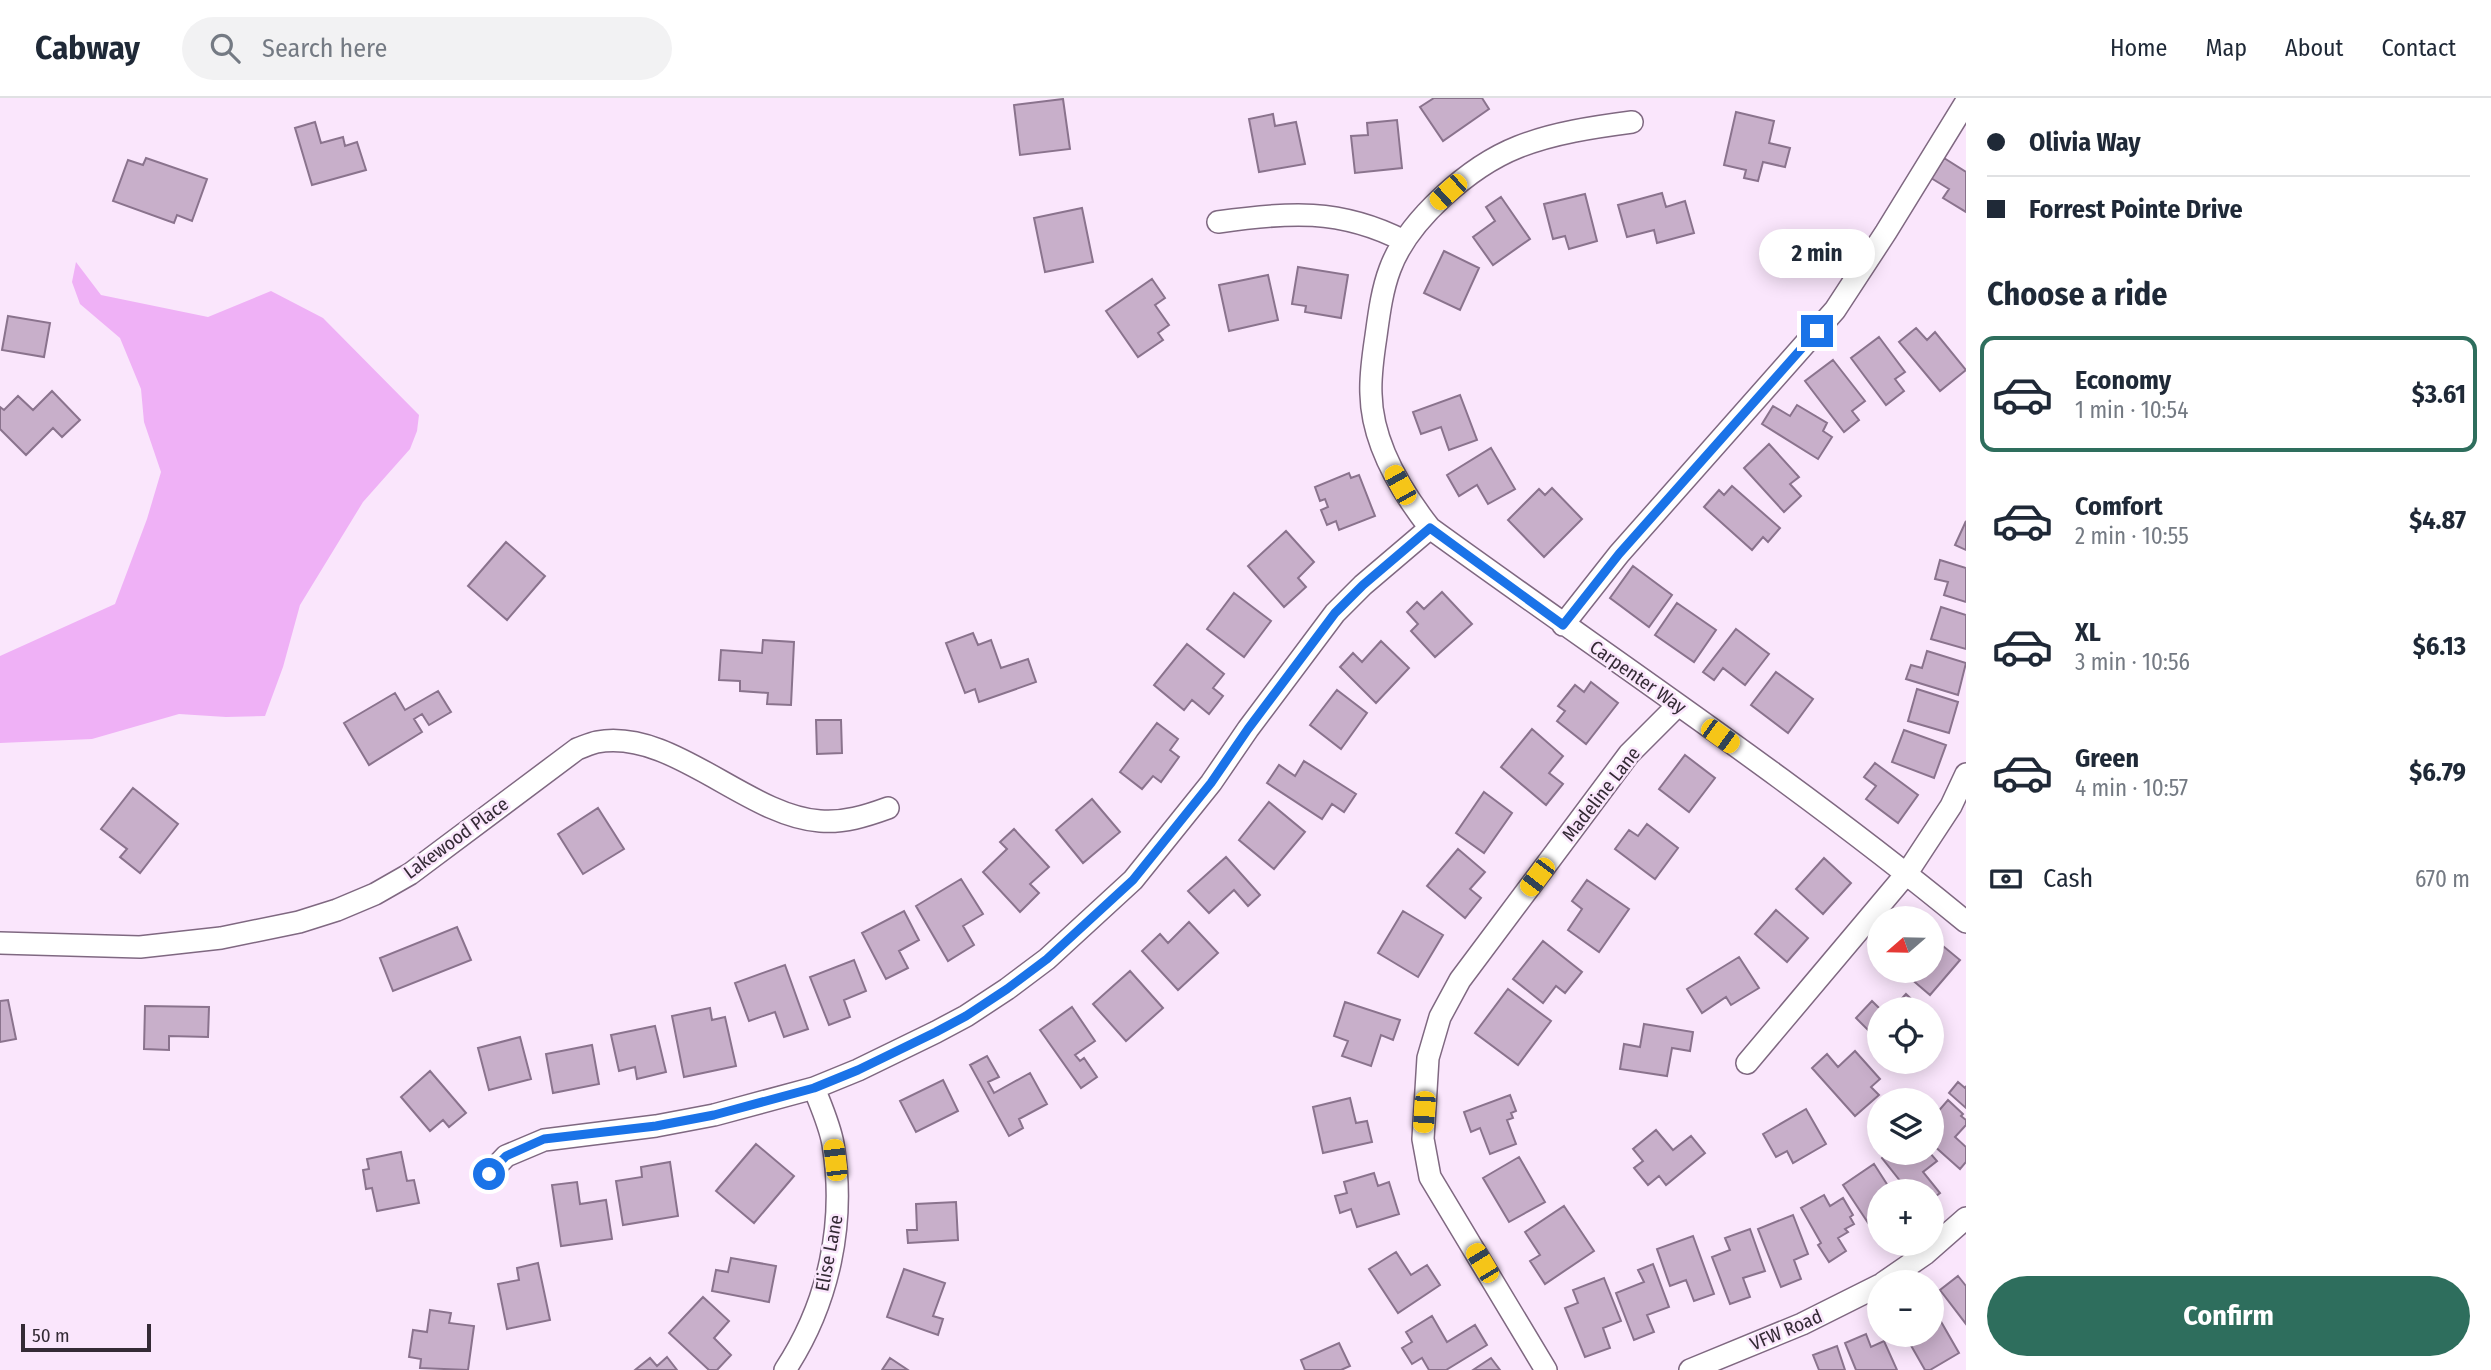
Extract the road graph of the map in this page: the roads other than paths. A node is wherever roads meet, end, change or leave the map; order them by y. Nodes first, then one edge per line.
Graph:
1 (1966, 102) edge
2 (1632, 122) dead end
3 (1218, 222) dead end
4 (1404, 241) junction
5 (1430, 528) junction
6 (1563, 625) junction
7 (1678, 705) junction
8 (1966, 774) edge
9 (888, 808) dead end
10 (1906, 873) junction
11 (1966, 922) edge
12 (0, 943) edge
13 (1747, 1063) dead end
14 (814, 1088) junction
15 (489, 1174) dead end
16 (1966, 1218) edge
17 (1902, 1270) edge
18 (1867, 1291) edge
19 (785, 1370) edge
20 (1546, 1370) edge
21 (1690, 1370) edge

1 - 6 street
2 - 4 street, Carpenter Way
3 - 4 street
4 - 5 street, Carpenter Way
5 - 6 street, Carpenter Way
5 - 14 street
6 - 7 street, Carpenter Way
7 - 10 street, Carpenter Way
7 - 20 street, Madeline Lane
8 - 10 street
9 - 12 street, Lakewood Place
10 - 11 street, Carpenter Way
10 - 13 street
14 - 15 street
14 - 19 street, Elise Lane
16 - 17 street, VFW Road
18 - 21 street, VFW Road

